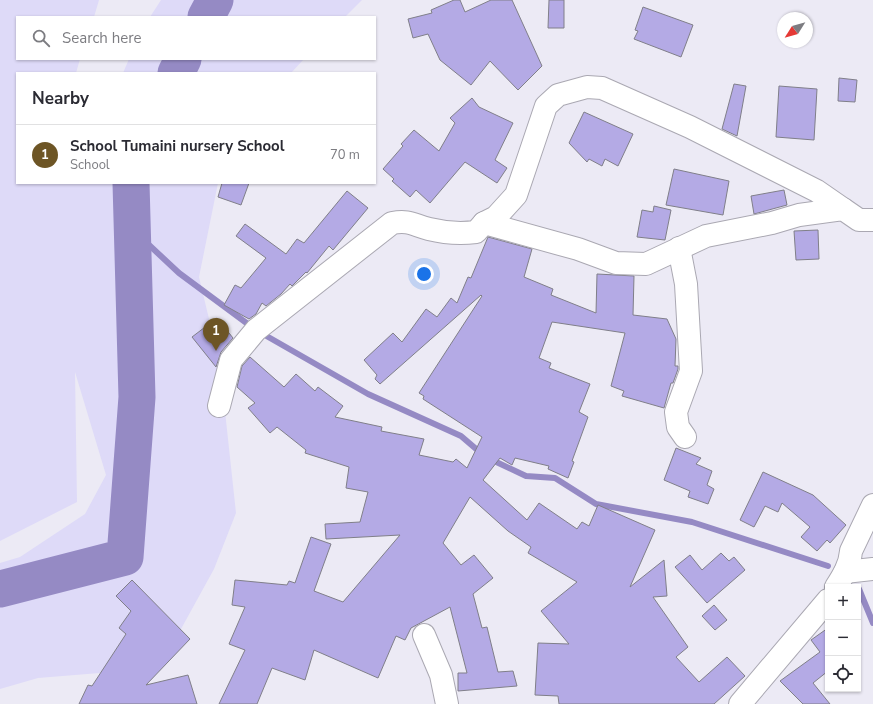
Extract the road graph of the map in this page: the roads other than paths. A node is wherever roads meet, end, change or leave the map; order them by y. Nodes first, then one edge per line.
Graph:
1 (843, 209) junction
2 (873, 220) edge
3 (484, 223) junction
4 (679, 248) junction
5 (219, 406) dead end
6 (685, 437) dead end
7 (873, 505) edge
8 (873, 569) edge
9 (841, 580) edge
10 (825, 604) edge
11 (424, 635) dead end
12 (447, 704) edge
13 (740, 704) edge

1 - 2 street
1 - 3 street
1 - 4 street
3 - 4 street
3 - 5 street
4 - 6 street
7 - 9 street
8 - 9 street
10 - 13 street
11 - 12 street

